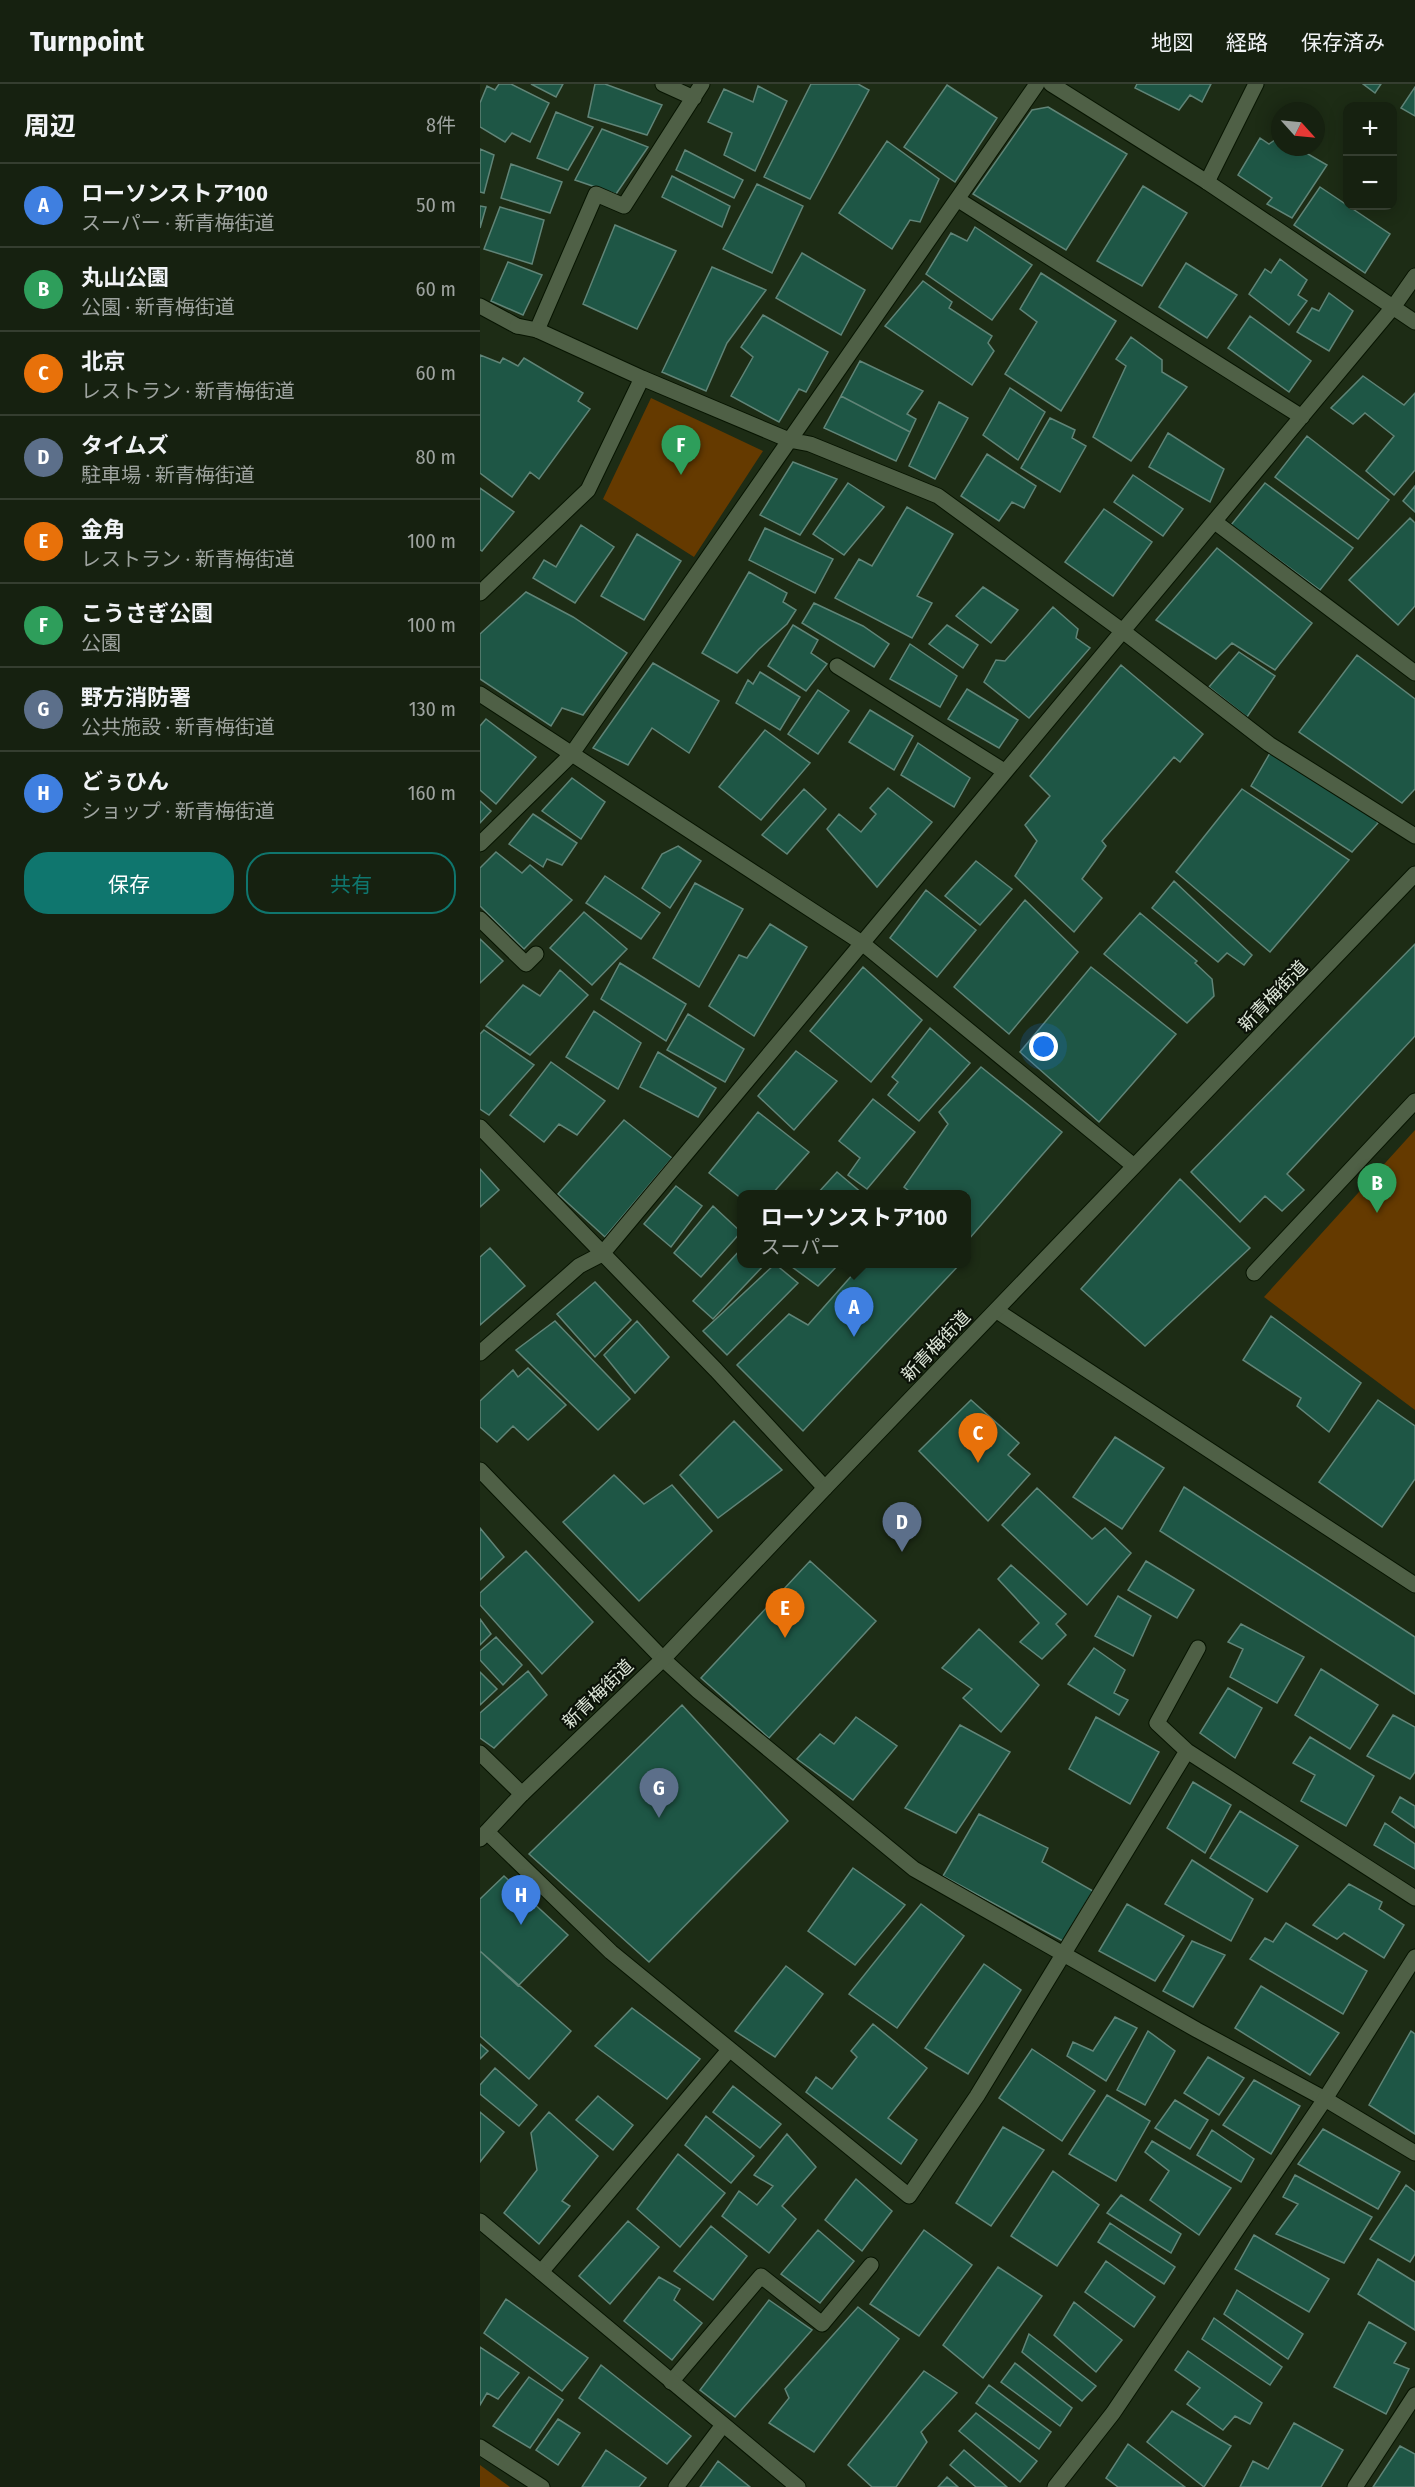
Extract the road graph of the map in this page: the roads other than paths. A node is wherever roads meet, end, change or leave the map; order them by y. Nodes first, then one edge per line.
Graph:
1 (663, 84) edge
2 (702, 84) edge
3 (1036, 84) edge
4 (1052, 84) edge
5 (1256, 84) edge
6 (694, 98) junction
7 (1208, 182) junction
8 (957, 199) junction
9 (1415, 276) edge
10 (480, 306) edge
11 (1394, 306) junction
12 (1415, 322) edge
13 (537, 330) junction
14 (642, 378) junction
15 (1302, 417) junction
16 (789, 440) junction
17 (1215, 522) junction
18 (480, 592) edge
19 (1124, 632) junction
20 (837, 666) dead end
21 (1415, 673) edge
22 (480, 694) edge
23 (571, 755) junction
24 (1004, 771) junction
25 (1415, 836) edge
26 (480, 844) edge
27 (1415, 874) edge
28 (480, 920) edge
29 (862, 943) junction
30 (536, 954) dead end
31 (1415, 1101) edge
32 (480, 1127) edge
33 (1134, 1166) junction
34 (603, 1254) junction
35 (1254, 1273) dead end
36 (998, 1311) junction
37 (480, 1353) edge
38 (480, 1470) edge
39 (825, 1488) junction
40 (1415, 1585) edge
41 (1198, 1648) dead end
42 (663, 1659) junction
43 (1187, 1751) junction
44 (480, 1753) edge
45 (522, 1794) junction
46 (483, 1836) edge
47 (1415, 1899) edge
48 (1065, 1954) junction
49 (1415, 1957) edge
50 (729, 2050) junction
51 (1325, 2099) junction
52 (1415, 2153) edge
53 (480, 2221) edge
54 (871, 2265) dead end
55 (541, 2272) junction
56 (671, 2382) junction
57 (1415, 2395) edge
58 (723, 2425) junction
59 (480, 2447) edge
60 (542, 2487) edge
61 (676, 2487) edge
62 (798, 2487) edge
63 (1055, 2487) edge
64 (1355, 2487) edge

1 - 6 street
2 - 6 street
3 - 8 street
4 - 7 street
5 - 7 street
6 - 13 street
7 - 11 street
8 - 15 street
8 - 16 street
9 - 11 street
10 - 13 street
11 - 12 street
11 - 15 street
13 - 14 street
14 - 16 street
14 - 18 street
15 - 17 street
16 - 19 street
16 - 23 street
17 - 19 street
17 - 21 street
19 - 24 street
19 - 25 street
20 - 24 street
22 - 23 street
23 - 26 street
23 - 29 street
24 - 29 street
27 - 33 street, 新青梅街道
28 - 30 street
29 - 33 street
29 - 34 street
31 - 35 street
32 - 34 street
33 - 36 street, 新青梅街道
34 - 37 street
34 - 39 street
36 - 39 street, 新青梅街道
36 - 40 street
38 - 42 street
39 - 42 street, 新青梅街道
41 - 43 street
42 - 45 street, 新青梅街道
42 - 48 street
43 - 47 street
43 - 48 street
44 - 45 street
45 - 46 street, 新青梅街道
46 - 50 street
48 - 50 street
48 - 51 street
49 - 51 street
50 - 55 street
51 - 52 street
51 - 63 street
53 - 55 street
54 - 56 street
55 - 56 street
56 - 58 street
57 - 64 street
58 - 61 street
58 - 62 street
59 - 60 street

